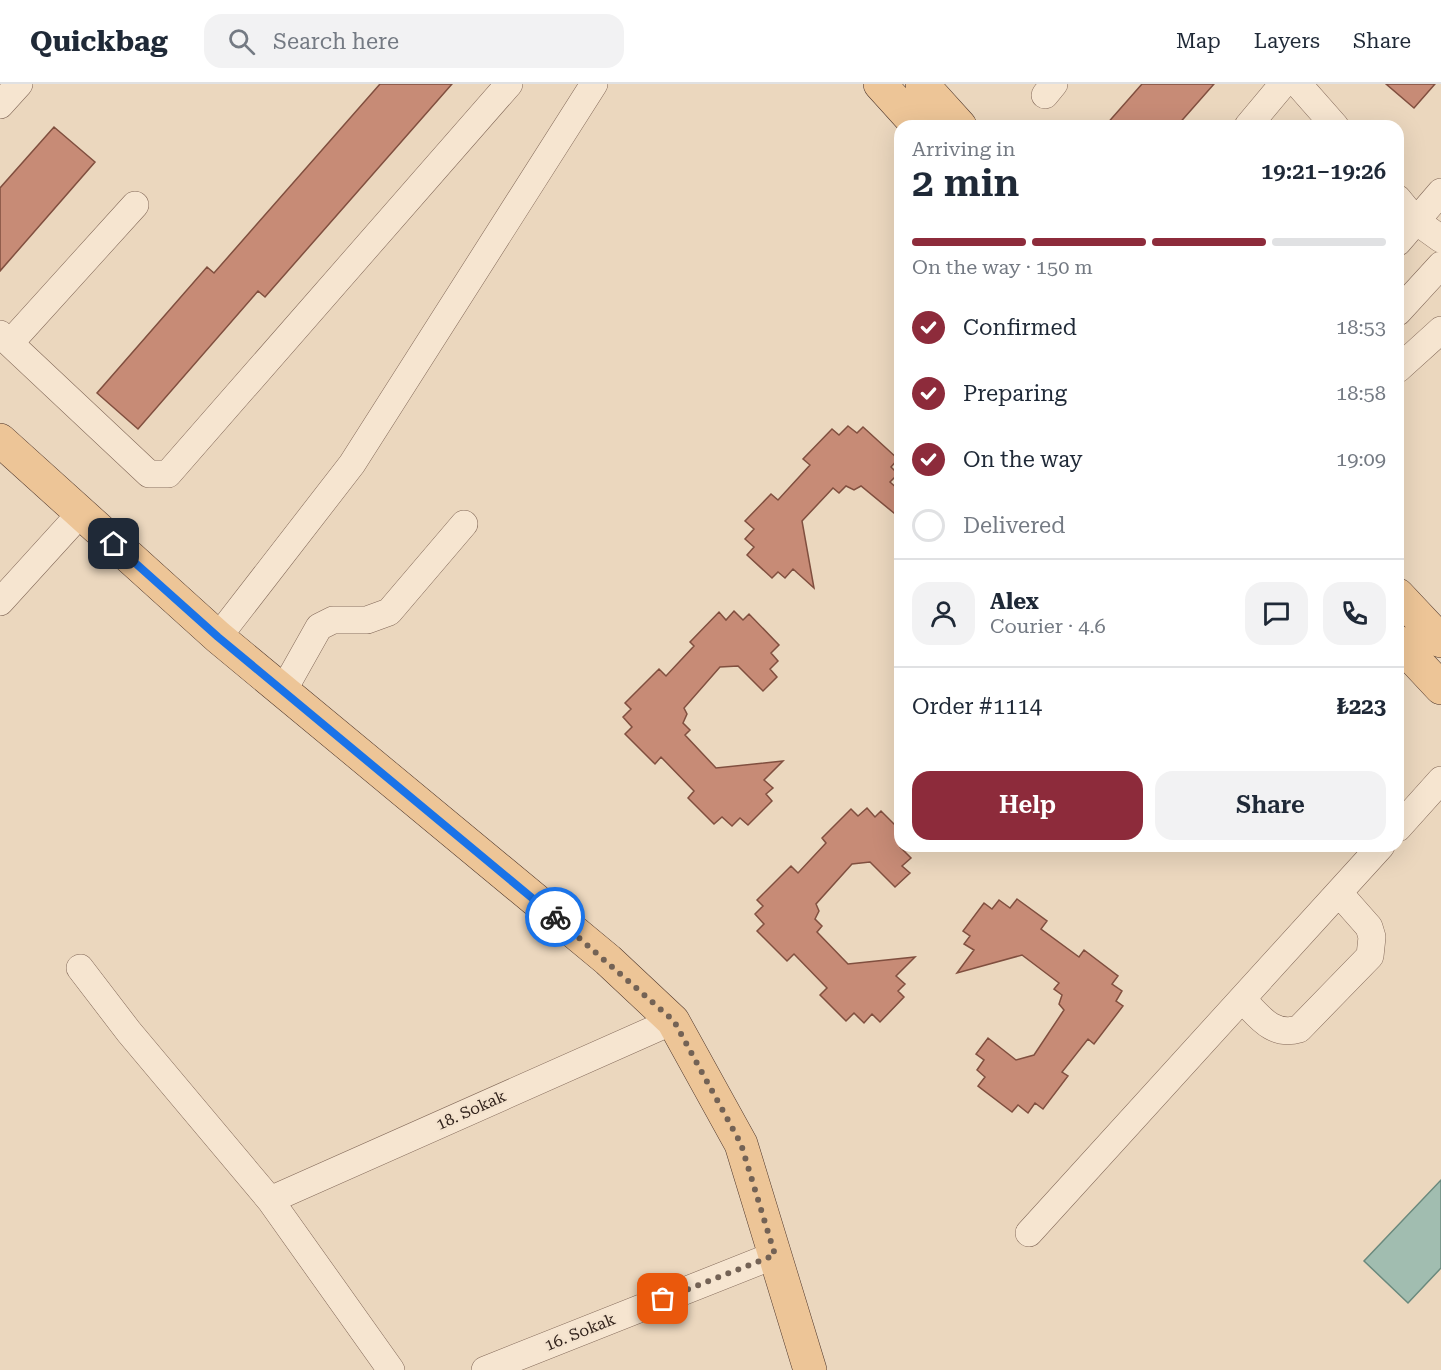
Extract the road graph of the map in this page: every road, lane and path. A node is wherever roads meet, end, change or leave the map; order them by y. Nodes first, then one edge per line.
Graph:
1 (19, 84) edge
2 (508, 84) edge
3 (594, 84) edge
4 (880, 84) edge
5 (922, 84) edge
6 (1283, 84) edge
7 (1298, 84) edge
8 (0, 105) edge
9 (913, 120) edge
10 (955, 120) edge
11 (1253, 120) edge
12 (1330, 120) edge
13 (1441, 192) edge
14 (135, 205) dead end
15 (1404, 206) edge
16 (1416, 221) junction
17 (1404, 235) edge
18 (1441, 239) edge
19 (1441, 265) edge
20 (1441, 272) edge
21 (1441, 285) edge
22 (1404, 305) edge
23 (1441, 330) edge
24 (5, 338) edge
25 (1404, 364) edge
26 (0, 440) edge
27 (80, 514) junction
28 (464, 524) dead end
29 (1404, 601) edge
30 (0, 602) edge
31 (218, 637) junction
32 (1441, 641) edge
33 (1404, 648) edge
34 (1441, 688) edge
35 (284, 691) junction
36 (1441, 780) edge
37 (1404, 821) edge
38 (1377, 852) edge
39 (1339, 893) junction
40 (80, 968) dead end
41 (1242, 999) junction
42 (674, 1021) junction
43 (270, 1200) junction
44 (1029, 1233) dead end
45 (775, 1255) junction
46 (391, 1370) edge
47 (485, 1370) edge
48 (810, 1370) edge

1 - 8 street
2 - 24 street
3 - 31 street
4 - 9 main road
5 - 10 main road
6 - 11 street
7 - 12 street
13 - 16 street
14 - 24 street
15 - 16 street
16 - 17 street
16 - 18 street
19 - 22 street
20 - 21 street
23 - 25 street
26 - 27 main road
27 - 30 street
27 - 31 main road
28 - 35 street
29 - 32 main road
31 - 35 main road
33 - 34 main road
35 - 42 main road
36 - 37 street
38 - 39 street
39 - 41 street
39 - 41 street
40 - 43 street
41 - 44 street
42 - 43 street, 18. Sokak
42 - 45 main road
43 - 46 street
45 - 47 street, 16. Sokak
45 - 48 main road

